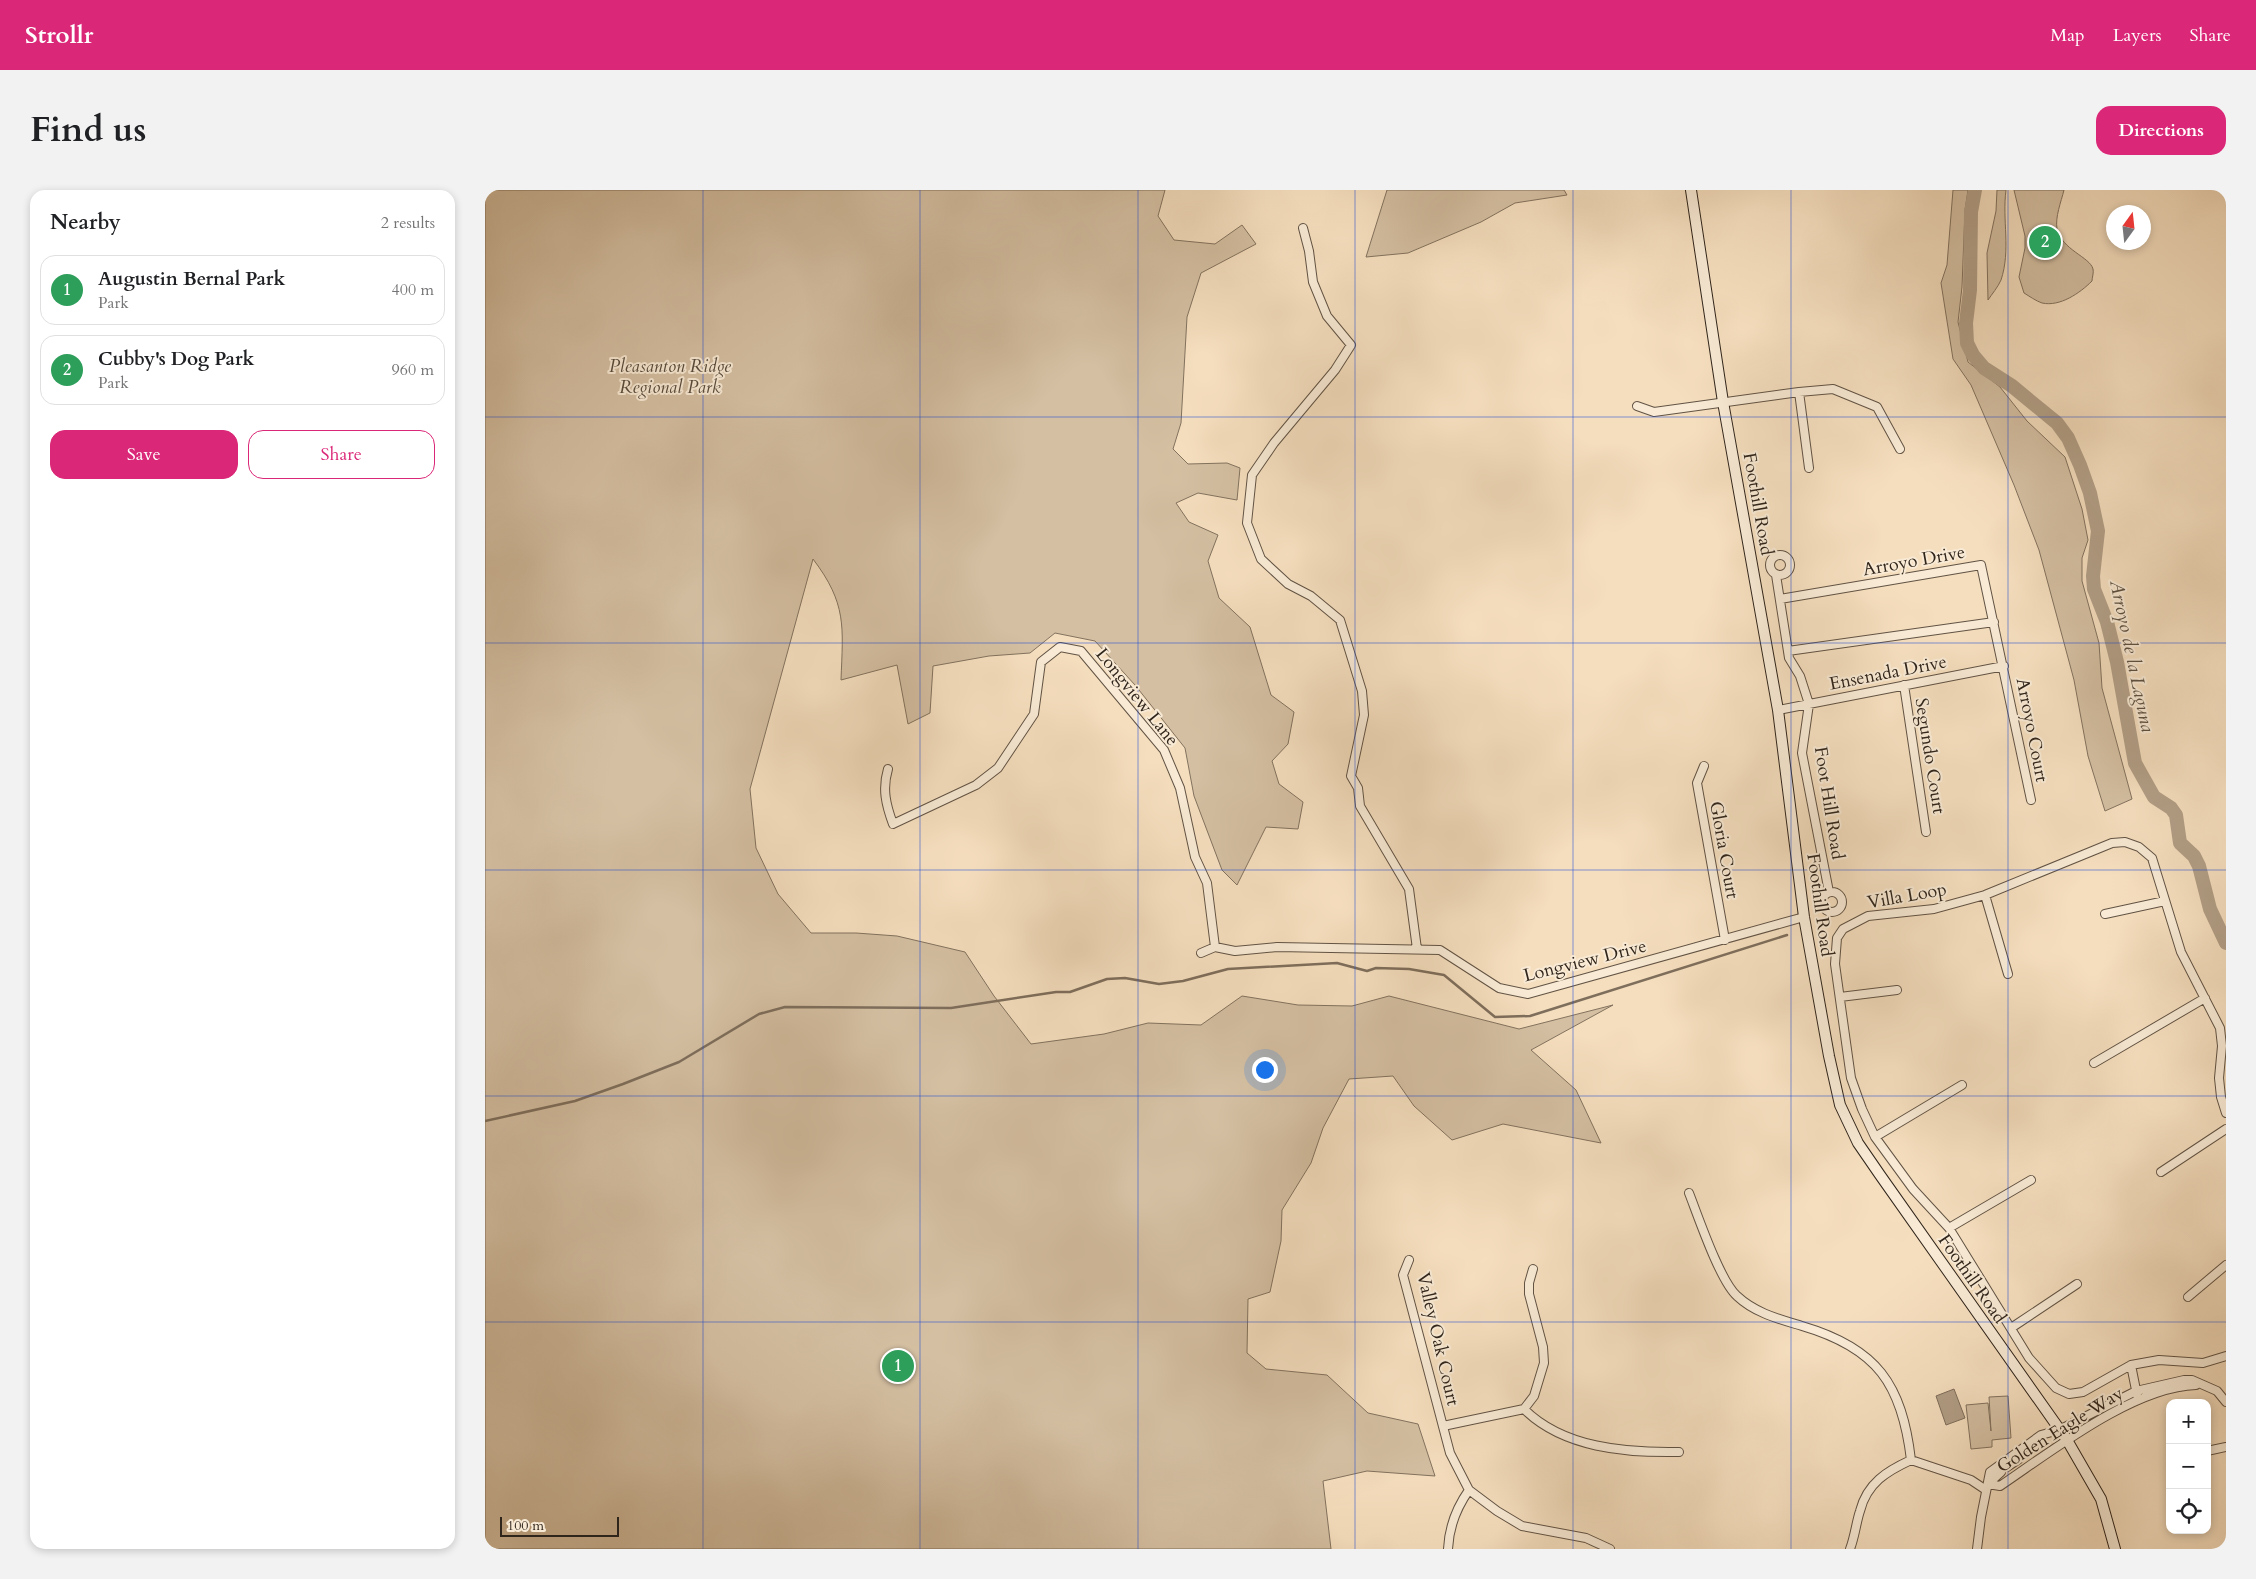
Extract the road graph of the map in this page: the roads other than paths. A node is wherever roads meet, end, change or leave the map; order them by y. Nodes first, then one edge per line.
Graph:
1 (1691, 190) edge
2 (1303, 228) dead end
3 (1799, 392) junction
4 (1723, 402) junction
5 (1637, 406) dead end
6 (1900, 449) dead end
7 (1809, 468) dead end
8 (1776, 574) dead end
9 (1780, 599) junction
10 (1994, 622) junction
11 (1788, 651) junction
12 (2004, 666) junction
13 (1904, 685) junction
14 (1809, 704) junction
15 (1778, 710) junction
16 (1704, 766) dead end
17 (889, 769) dead end
18 (2031, 800) dead end
19 (1926, 832) dead end
20 (1829, 892) dead end
21 (1985, 895) junction
22 (2165, 901) junction
23 (2105, 914) dead end
24 (1804, 917) junction
25 (1725, 940) junction
26 (1215, 947) junction
27 (1417, 949) junction
28 (1201, 953) dead end
29 (2008, 974) dead end
30 (1897, 990) dead end
31 (1840, 997) junction
32 (2205, 998) junction
33 (2094, 1063) dead end
34 (1962, 1085) dead end
35 (2226, 1113) edge
36 (2226, 1129) edge
37 (1875, 1137) junction
38 (2161, 1172) dead end
39 (2031, 1180) dead end
40 (1689, 1192) dead end
41 (1949, 1228) junction
42 (1409, 1260) dead end
43 (2226, 1265) edge
44 (1533, 1269) dead end
45 (2077, 1284) dead end
46 (2188, 1297) dead end
47 (2011, 1328) junction
48 (2226, 1356) edge
49 (2131, 1365) junction
50 (2206, 1385) junction
51 (2136, 1390) junction
52 (2139, 1399) junction
53 (2226, 1402) edge
54 (1525, 1409) junction
55 (1443, 1426) junction
56 (2059, 1430) junction
57 (2067, 1440) junction
58 (2226, 1447) edge
59 (2211, 1450) edge
60 (1679, 1452) dead end
61 (2017, 1456) junction
62 (1911, 1460) junction
63 (2026, 1467) junction
64 (1987, 1487) junction
65 (1469, 1490) junction
66 (1448, 1549) edge
67 (1610, 1549) edge
68 (1850, 1549) edge
69 (1977, 1549) edge
70 (2115, 1549) edge

1 - 4 main road, Foothill Road
2 - 27 street
3 - 4 street
3 - 6 street
3 - 7 street
4 - 5 street
4 - 15 main road, Foothill Road
8 - 9 street, Foot Hill Road
9 - 10 street, Arroyo Drive
9 - 11 street, Foot Hill Road
10 - 11 street
10 - 12 street, Arroyo Drive
11 - 14 street, Foot Hill Road
12 - 13 street, Ensenada Drive
12 - 18 street, Arroyo Court
13 - 14 street, Ensenada Drive
13 - 19 street, Segundo Court
14 - 15 street, Ensenada Drive
14 - 20 street, Foot Hill Road
15 - 24 main road, Foothill Road
16 - 25 street, Gloria Court
17 - 26 street, Longview Lane
21 - 22 street, Villa Loop
21 - 29 street
21 - 31 street, Villa Loop
22 - 23 street
22 - 32 street, Villa Loop
24 - 25 street, Longview Drive
24 - 56 main road, Foothill Road
25 - 27 street, Longview Drive
26 - 27 street, Longview Drive
26 - 28 street
30 - 31 street
31 - 37 street, Villa Loop
32 - 33 street
32 - 35 street, Villa Loop
34 - 37 street
36 - 38 street
37 - 41 street, Villa Loop
39 - 41 street
40 - 62 street
41 - 47 street, Villa Loop
42 - 55 street, Valley Oak Court
43 - 46 street
44 - 54 street
45 - 47 street
47 - 49 street, Villa Loop
48 - 49 street, Villa Loop
49 - 51 street
50 - 51 street, Golden Eagle Way
50 - 52 street, Golden Eagle Way
50 - 53 street, Golden Eagle Way
51 - 52 street
51 - 56 street, Golden Eagle Way
52 - 57 street, Golden Eagle Way
54 - 55 street
54 - 60 street
55 - 65 street, Valley Oak Court
56 - 57 main road, Foothill Road
56 - 61 street, Golden Eagle Way
57 - 63 street, Golden Eagle Way
57 - 70 main road, Foothill Road
58 - 59 street
61 - 63 street
61 - 64 street, Golden Eagle Way
61 - 64 street, Golden Eagle Way
62 - 64 street
62 - 68 street
63 - 64 street, Golden Eagle Way
64 - 69 street, Golden Eagle Way
65 - 66 street
65 - 67 street

